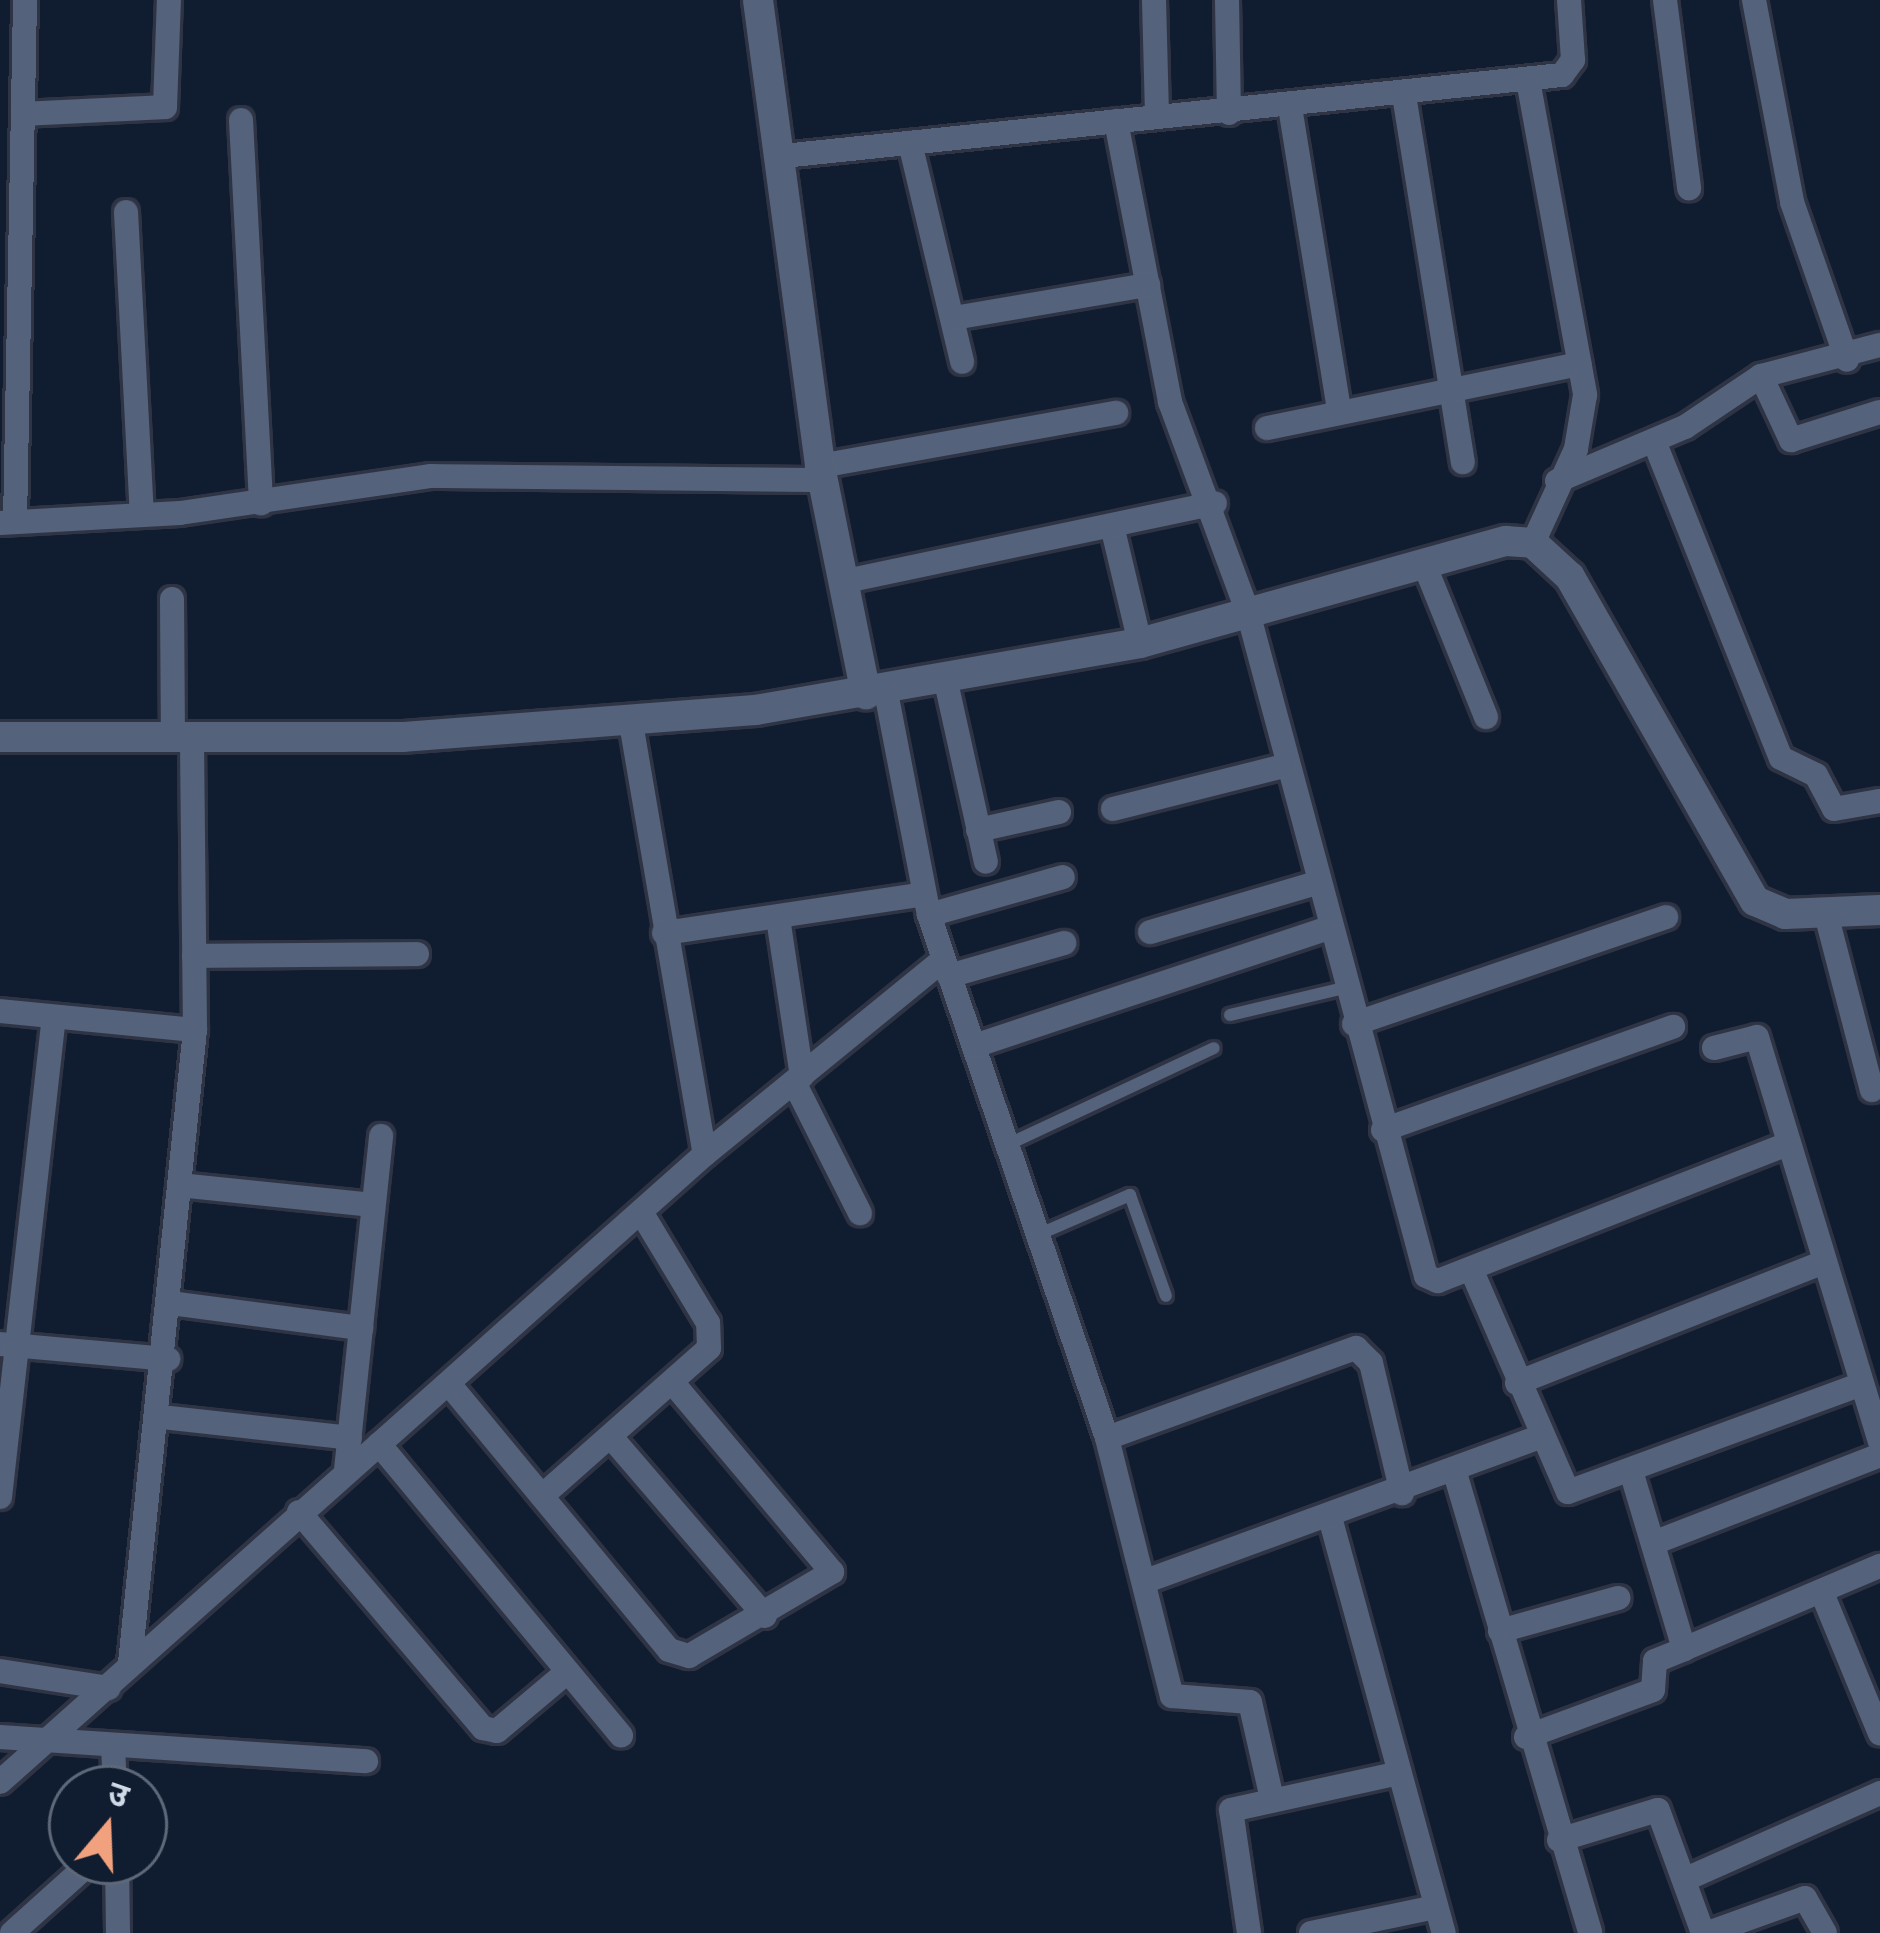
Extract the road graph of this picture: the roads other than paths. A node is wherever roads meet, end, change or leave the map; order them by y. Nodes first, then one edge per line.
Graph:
1 (25, 0) edge
2 (169, 0) edge
3 (759, 0) edge
4 (1154, 0) edge
5 (1227, 0) edge
6 (1569, 0) edge
7 (1665, 0) edge
8 (1783, 0) edge
9 (1755, 6) edge
10 (1528, 80) junction
11 (1404, 95) junction
12 (1290, 107) junction
13 (1229, 112) junction
14 (22, 114) junction
15 (1157, 117) junction
16 (241, 120) dead end
17 (1116, 122) junction
18 (910, 143) junction
19 (783, 157) junction
20 (1689, 188) dead end
21 (126, 212) dead end
22 (9, 259) edge
23 (1148, 285) junction
24 (953, 318) junction
25 (1880, 345) edge
26 (1847, 360) junction
27 (962, 362) dead end
28 (1580, 364) junction
29 (9, 367) edge
30 (1762, 376) junction
31 (1447, 388) junction
32 (1339, 410) junction
33 (1880, 412) edge
34 (1117, 413) dead end
35 (1267, 428) dead end
36 (1654, 441) junction
37 (1463, 462) dead end
38 (822, 473) junction
39 (1557, 482) junction
40 (261, 503) junction
41 (1215, 503) junction
42 (142, 515) junction
43 (8, 523) edge
44 (1113, 530) junction
45 (1533, 543) junction
46 (1425, 566) junction
47 (846, 581) junction
48 (172, 599) dead end
49 (1249, 616) junction
50 (1140, 643) junction
51 (946, 682) junction
52 (876, 693) junction
53 (1486, 717) dead end
54 (631, 723) junction
55 (0, 737) edge
56 (183, 738) junction
57 (1283, 766) junction
58 (1880, 800) edge
59 (1114, 809) dead end
60 (1059, 812) dead end
61 (978, 830) junction
62 (986, 862) dead end
63 (1063, 877) dead end
64 (1316, 883) junction
65 (927, 904) junction
66 (1880, 910) edge
67 (1826, 914) junction
68 (1666, 917) dead end
69 (778, 918) junction
70 (1329, 928) junction
71 (1150, 932) dead end
72 (664, 933) junction
73 (1064, 943) dead end
74 (417, 954) dead end
75 (194, 956) junction
76 (946, 968) junction
77 (1344, 988) junction
78 (0, 1011) edge
79 (1230, 1015) dead end
80 (54, 1018) junction
81 (1354, 1024) junction
82 (1673, 1027) dead end
83 (195, 1030) junction
84 (974, 1046) junction
85 (1214, 1048) dead end
86 (1714, 1048) dead end
87 (798, 1079) junction
88 (1871, 1090) dead end
89 (1383, 1130) junction
90 (381, 1136) dead end
91 (1010, 1144) junction
92 (1781, 1146) junction
93 (705, 1154) junction
94 (179, 1185) junction
95 (373, 1205) junction
96 (641, 1212) junction
97 (860, 1214) dead end
98 (1042, 1233) junction
99 (1821, 1263) junction
100 (1471, 1269) junction
101 (1166, 1295) dead end
102 (170, 1303) junction
103 (361, 1328) junction
104 (9, 1345) edge
105 (169, 1359) junction
106 (673, 1383) junction
107 (1517, 1383) junction
108 (449, 1384) junction
109 (1862, 1384) junction
110 (161, 1417) junction
111 (611, 1436) junction
112 (1540, 1437) junction
113 (350, 1438) junction
114 (1108, 1438) junction
115 (1880, 1442) edge
116 (379, 1444) junction
117 (1880, 1455) edge
118 (346, 1470) junction
119 (1630, 1471) junction
120 (1455, 1473) junction
121 (1402, 1493) junction
122 (542, 1496) junction
123 (0, 1497) edge
124 (299, 1512) junction
125 (1330, 1521) junction
126 (1656, 1543) junction
127 (1880, 1566) edge
128 (1146, 1581) junction
129 (1822, 1593) junction
130 (1618, 1598) dead end
131 (765, 1616) junction
132 (1500, 1631) junction
133 (1684, 1649) junction
134 (130, 1663) junction
135 (0, 1671) edge
136 (567, 1672) junction
137 (109, 1688) junction
138 (1880, 1734) edge
139 (621, 1736) dead end
140 (0, 1737) edge
141 (1526, 1737) junction
142 (46, 1742) junction
143 (113, 1746) junction
144 (366, 1761) dead end
145 (114, 1765) edge
146 (1395, 1774) junction
147 (0, 1782) edge
148 (1880, 1793) edge
149 (1272, 1799) junction
150 (1558, 1840) junction
151 (1686, 1879) junction
152 (65, 1885) edge
153 (117, 1885) edge
154 (1435, 1906) junction
155 (12, 1933) edge
156 (118, 1933) edge
157 (1250, 1933) edge
158 (1311, 1933) edge
159 (1444, 1933) edge
160 (1590, 1933) edge
161 (1706, 1933) edge
162 (1825, 1933) edge

1 - 14 street
2 - 14 street
3 - 19 street
4 - 15 street
5 - 13 street
6 - 10 street
7 - 20 street
8 - 9 street
9 - 26 street
10 - 11 street
10 - 28 street
11 - 12 street
11 - 31 street
12 - 13 street
12 - 32 street
13 - 15 street
14 - 22 street
15 - 17 street
16 - 40 street
17 - 18 street
17 - 23 street
18 - 19 street
18 - 24 street
19 - 38 street
21 - 42 street
22 - 29 street
23 - 24 street
23 - 41 street
24 - 27 street
25 - 26 street
26 - 30 street
28 - 31 street
28 - 39 street
29 - 43 street
30 - 33 street
30 - 36 street
31 - 32 street
31 - 37 street
32 - 35 street
34 - 38 street
36 - 39 street
36 - 58 street
38 - 40 street
38 - 47 street
39 - 45 street
40 - 42 street
41 - 44 street
41 - 49 street
42 - 43 street
44 - 47 street
44 - 50 street
45 - 46 street
45 - 67 street
46 - 49 street
46 - 53 street
47 - 52 street
48 - 56 street
49 - 50 street
49 - 57 street
50 - 51 street
51 - 52 street
51 - 61 street
52 - 54 street
52 - 65 street
54 - 56 street
54 - 72 street
55 - 56 street
56 - 75 street
57 - 59 street
57 - 64 street
60 - 61 street
61 - 62 street
63 - 65 street
64 - 70 street
64 - 71 street
65 - 69 street
65 - 76 street
66 - 67 street
67 - 88 street
68 - 81 street
69 - 72 street
69 - 87 street
70 - 77 street
70 - 84 street
72 - 93 street
73 - 76 street
74 - 75 street
75 - 83 street
76 - 84 street
76 - 87 street
77 - 79 lane
77 - 81 street
78 - 80 street
80 - 83 street
80 - 104 street
81 - 89 street
82 - 89 street
83 - 94 street
84 - 91 street
85 - 91 lane
86 - 92 street
87 - 93 street
87 - 97 street
89 - 100 street
90 - 95 street
91 - 98 street
92 - 99 street
92 - 100 street
93 - 96 street
94 - 95 street
94 - 102 street
95 - 103 street
96 - 106 street
96 - 108 street
98 - 101 lane
98 - 114 street
99 - 107 street
99 - 109 street
100 - 107 street
102 - 103 street
102 - 105 street
103 - 113 street
104 - 105 street
104 - 123 street
105 - 110 street
106 - 111 street
106 - 131 street
107 - 112 street
108 - 116 street
108 - 122 street
109 - 115 street
109 - 119 street
110 - 113 street
110 - 134 street
111 - 122 street
111 - 131 street
112 - 119 street
112 - 120 street
113 - 118 street
114 - 121 street
114 - 128 street
116 - 118 street
116 - 136 street
117 - 126 street
118 - 124 street
119 - 126 street
120 - 121 street
120 - 132 street
121 - 125 street
122 - 131 street
124 - 134 street
124 - 136 street
125 - 128 street
125 - 146 street
126 - 133 street
127 - 129 street
128 - 149 street
129 - 133 street
129 - 138 street
130 - 132 street
132 - 141 street
133 - 141 street
134 - 137 street
135 - 137 street
136 - 139 street
137 - 142 street
140 - 142 street
141 - 150 street
142 - 143 street
142 - 147 street
143 - 144 street
143 - 145 street
146 - 149 street
146 - 154 street
148 - 151 street
149 - 157 street
150 - 151 street
150 - 160 street
151 - 161 street
152 - 155 street
153 - 156 street
154 - 158 street
154 - 159 street
161 - 162 street

